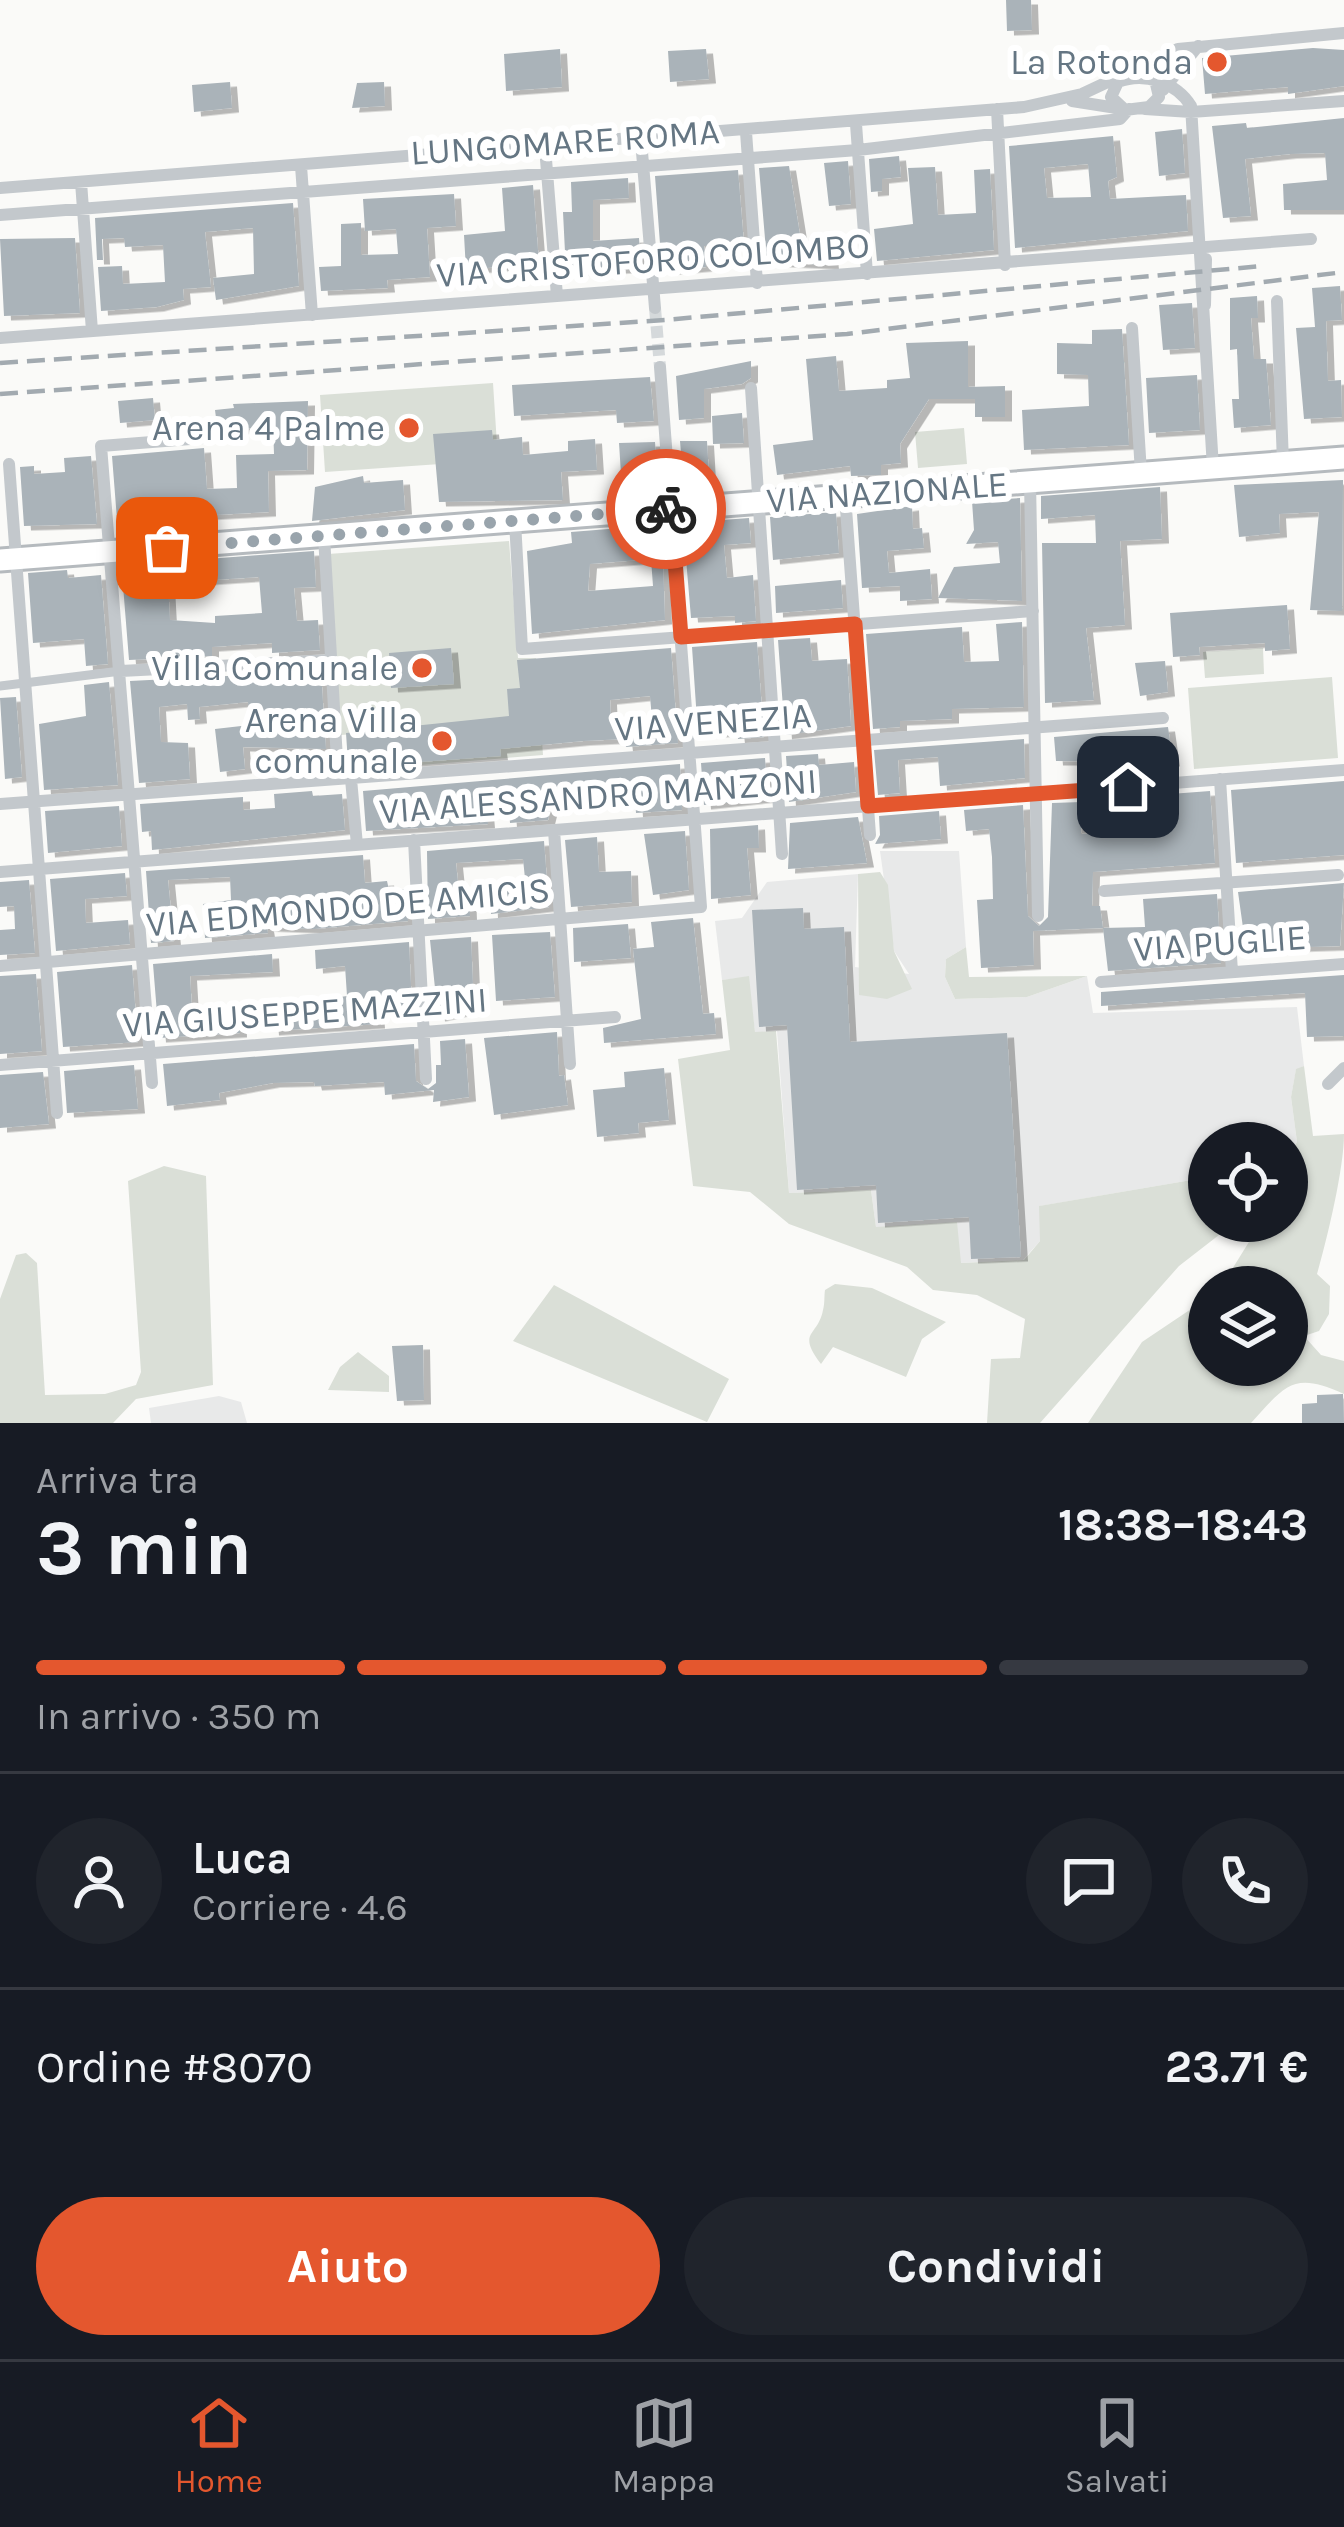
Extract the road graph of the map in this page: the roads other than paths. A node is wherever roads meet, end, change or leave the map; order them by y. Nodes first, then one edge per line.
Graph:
1 (1344, 33) edge
2 (1199, 46) junction
3 (1126, 71) junction
4 (1115, 85) junction
5 (1160, 87) junction
6 (1065, 99) junction
7 (1344, 101) edge
8 (1133, 109) junction
9 (997, 110) junction
10 (1192, 112) junction
11 (856, 124) junction
12 (746, 132) junction
13 (999, 135) junction
14 (641, 140) junction
15 (545, 147) junction
16 (858, 150) junction
17 (748, 158) junction
18 (301, 166) junction
19 (643, 166) junction
20 (548, 173) junction
21 (81, 182) junction
22 (0, 188) edge
23 (302, 194) junction
24 (82, 209) junction
25 (0, 215) edge
26 (1311, 239) dead end
27 (1202, 250) junction
28 (1005, 265) junction
29 (867, 274) junction
30 (757, 283) junction
31 (653, 289) junction
32 (557, 296) junction
33 (1277, 301) dead end
34 (655, 308) tunnel mouth
35 (312, 315) junction
36 (1132, 328) dead end
37 (92, 331) junction
38 (0, 338) edge
39 (660, 367) tunnel mouth
40 (751, 388) dead end
41 (203, 437) dead end
42 (1344, 458) edge
43 (1283, 463) junction
44 (9, 464) dead end
45 (1213, 468) junction
46 (1141, 473) junction
47 (1030, 481) junction
48 (845, 495) junction
49 (758, 502) junction
50 (671, 509) junction
51 (515, 521) junction
52 (324, 536) junction
53 (110, 552) junction
54 (8, 560) edge
55 (1033, 611) junction
56 (855, 624) junction
57 (767, 631) junction
58 (681, 637) junction
59 (332, 660) junction
60 (121, 671) junction
61 (25, 684) junction
62 (0, 686) edge
63 (1163, 718) dead end
64 (1034, 728) junction
65 (863, 741) junction
66 (775, 748) junction
67 (689, 754) junction
68 (1344, 770) edge
69 (345, 778) junction
70 (1220, 779) junction
71 (129, 794) junction
72 (1035, 794) junction
73 (34, 801) junction
74 (0, 804) edge
75 (868, 806) junction
76 (779, 813) junction
77 (694, 819) junction
78 (554, 830) junction
79 (870, 835) dead end
80 (414, 841) junction
81 (357, 845) junction
82 (782, 854) dead end
83 (135, 861) junction
84 (39, 868) junction
85 (0, 872) edge
86 (1338, 875) dead end
87 (1226, 883) junction
88 (1104, 891) dead end
89 (1038, 916) dead end
90 (561, 920) junction
91 (420, 932) junction
92 (141, 954) junction
93 (46, 962) junction
94 (1344, 964) edge
95 (0, 966) edge
96 (1232, 972) junction
97 (1101, 982) dead end
98 (615, 1017) dead end
99 (567, 1021) junction
100 (423, 1033) junction
101 (149, 1054) junction
102 (54, 1061) junction
103 (571, 1064) dead end
104 (0, 1065) edge
105 (1344, 1068) edge
106 (426, 1079) dead end
107 (152, 1083) dead end
108 (1328, 1084) dead end
109 (57, 1113) dead end

1 - 2 street
2 - 3 street
2 - 5 street
3 - 4 street
3 - 6 street
4 - 5 street
4 - 8 street
5 - 8 street
5 - 10 street
6 - 8 street
6 - 9 street
7 - 10 street
8 - 10 street
8 - 13 street, LUNGOMARE ROMA
9 - 11 street
9 - 13 street
10 - 27 street
11 - 12 street
11 - 16 street
12 - 14 street
12 - 17 street
13 - 16 street, LUNGOMARE ROMA
13 - 28 street
14 - 15 street
14 - 19 street
15 - 18 street
15 - 20 street
16 - 17 street, LUNGOMARE ROMA
16 - 29 street
17 - 19 street, LUNGOMARE ROMA
17 - 30 street
18 - 21 street
18 - 23 street
19 - 20 street, LUNGOMARE ROMA
19 - 31 street
20 - 23 street, LUNGOMARE ROMA
20 - 32 street
21 - 22 street
21 - 24 street
23 - 24 street, LUNGOMARE ROMA
23 - 35 street
24 - 25 street, LUNGOMARE ROMA
24 - 37 street
26 - 27 street, VIA CRISTOFORO COLOMBO
27 - 28 street, VIA CRISTOFORO COLOMBO
27 - 45 street
28 - 29 street, VIA CRISTOFORO COLOMBO
29 - 30 street, VIA CRISTOFORO COLOMBO
30 - 31 street, VIA CRISTOFORO COLOMBO
31 - 32 street, VIA CRISTOFORO COLOMBO
31 - 34 street
32 - 35 street, VIA CRISTOFORO COLOMBO
33 - 43 street
35 - 37 street, VIA CRISTOFORO COLOMBO
36 - 46 street
37 - 38 street, VIA CRISTOFORO COLOMBO
39 - 50 street
40 - 49 street
41 - 53 street
42 - 43 main road, VIA NAZIONALE
43 - 45 main road, VIA NAZIONALE
44 - 54 street
45 - 46 main road, VIA NAZIONALE
46 - 47 main road, VIA NAZIONALE
47 - 48 main road, VIA NAZIONALE
47 - 55 street
48 - 49 main road, VIA NAZIONALE
48 - 56 street
49 - 50 main road, VIA NAZIONALE
49 - 57 street
50 - 51 main road, VIA NAZIONALE
50 - 58 street
51 - 52 main road, VIA NAZIONALE
51 - 58 street
52 - 53 main road, VIA NAZIONALE
52 - 59 street
53 - 54 main road, VIA NAZIONALE
53 - 60 street
54 - 61 street
55 - 56 street
55 - 64 street
56 - 57 street
56 - 65 street
57 - 58 street
57 - 66 street
58 - 67 street
59 - 60 street
59 - 69 street
60 - 61 street
60 - 71 street
61 - 62 street
61 - 73 street
63 - 64 street, VIA VENEZIA
64 - 65 street, VIA VENEZIA
64 - 72 street
65 - 66 street, VIA VENEZIA
65 - 75 street
66 - 67 street, VIA VENEZIA
66 - 76 street
67 - 69 street, VIA VENEZIA
67 - 77 street
68 - 70 street, VIA ALESSANDRO MANZONI
69 - 71 street, VIA VENEZIA
69 - 81 street
70 - 72 street, VIA ALESSANDRO MANZONI
70 - 87 street
71 - 73 street, VIA VENEZIA
71 - 83 street
72 - 75 street, VIA ALESSANDRO MANZONI
72 - 89 street
73 - 74 street, VIA VENEZIA
73 - 84 street
75 - 76 street, VIA ALESSANDRO MANZONI
75 - 79 street
76 - 77 street, VIA ALESSANDRO MANZONI
76 - 82 street
77 - 78 street, VIA ALESSANDRO MANZONI
77 - 90 street, VIA EDMONDO DE AMICIS
78 - 80 street, VIA ALESSANDRO MANZONI
78 - 90 street
80 - 81 street, VIA ALESSANDRO MANZONI
80 - 91 street
81 - 83 street, VIA ALESSANDRO MANZONI
83 - 84 street, VIA ALESSANDRO MANZONI
83 - 92 street
84 - 85 street, VIA ALESSANDRO MANZONI
84 - 93 street
86 - 87 street
87 - 88 street
87 - 96 street
90 - 91 street, VIA EDMONDO DE AMICIS
90 - 99 street
91 - 92 street, VIA EDMONDO DE AMICIS
91 - 100 street
92 - 93 street, VIA EDMONDO DE AMICIS
92 - 101 street
93 - 95 street, VIA EDMONDO DE AMICIS
93 - 102 street
94 - 96 street, VIA PUGLIE
96 - 97 street, VIA PUGLIE
98 - 99 street, VIA GIUSEPPE MAZZINI
99 - 100 street, VIA GIUSEPPE MAZZINI
99 - 103 street
100 - 101 street, VIA GIUSEPPE MAZZINI
100 - 106 street
101 - 102 street, VIA GIUSEPPE MAZZINI
101 - 107 street
102 - 104 street, VIA GIUSEPPE MAZZINI
102 - 109 street
105 - 108 street

